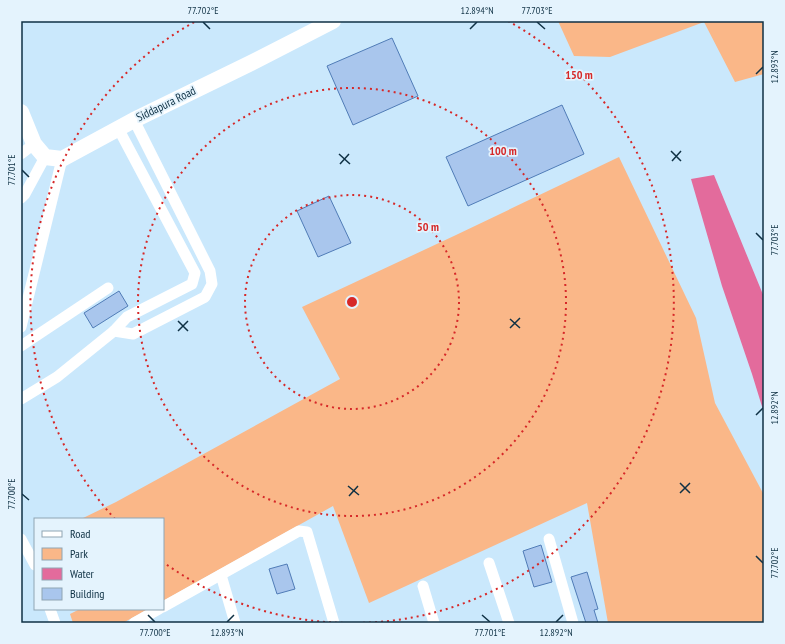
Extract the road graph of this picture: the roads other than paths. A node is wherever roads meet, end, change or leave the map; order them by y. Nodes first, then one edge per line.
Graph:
1 (333, 21) edge
2 (21, 112) edge
3 (134, 120) junction
4 (118, 128) junction
5 (34, 144) junction
6 (21, 154) edge
7 (45, 157) junction
8 (62, 159) junction
9 (21, 198) edge
10 (108, 288) dead end
11 (21, 327) edge
12 (114, 330) junction
13 (21, 346) edge
14 (21, 399) edge
15 (21, 539) edge
16 (549, 539) dead end
17 (34, 563) edge
18 (489, 563) dead end
19 (221, 575) junction
20 (423, 586) dead end
21 (164, 606) edge
22 (50, 610) edge
23 (158, 610) edge
24 (141, 621) edge
25 (55, 623) edge
26 (236, 623) edge
27 (334, 623) edge
28 (434, 623) edge
29 (509, 623) edge
30 (573, 623) edge

1 - 3 street, Siddapura Road
2 - 5 street
3 - 4 street, Siddapura Road
3 - 12 street
4 - 8 street, Siddapura Road
4 - 12 street
5 - 6 street
5 - 7 street
7 - 8 street
7 - 9 street
8 - 11 street
10 - 13 street
12 - 14 street
15 - 17 street
16 - 30 street
18 - 29 street
19 - 21 street
19 - 26 street
19 - 27 street
20 - 28 street
22 - 25 street
23 - 24 street

